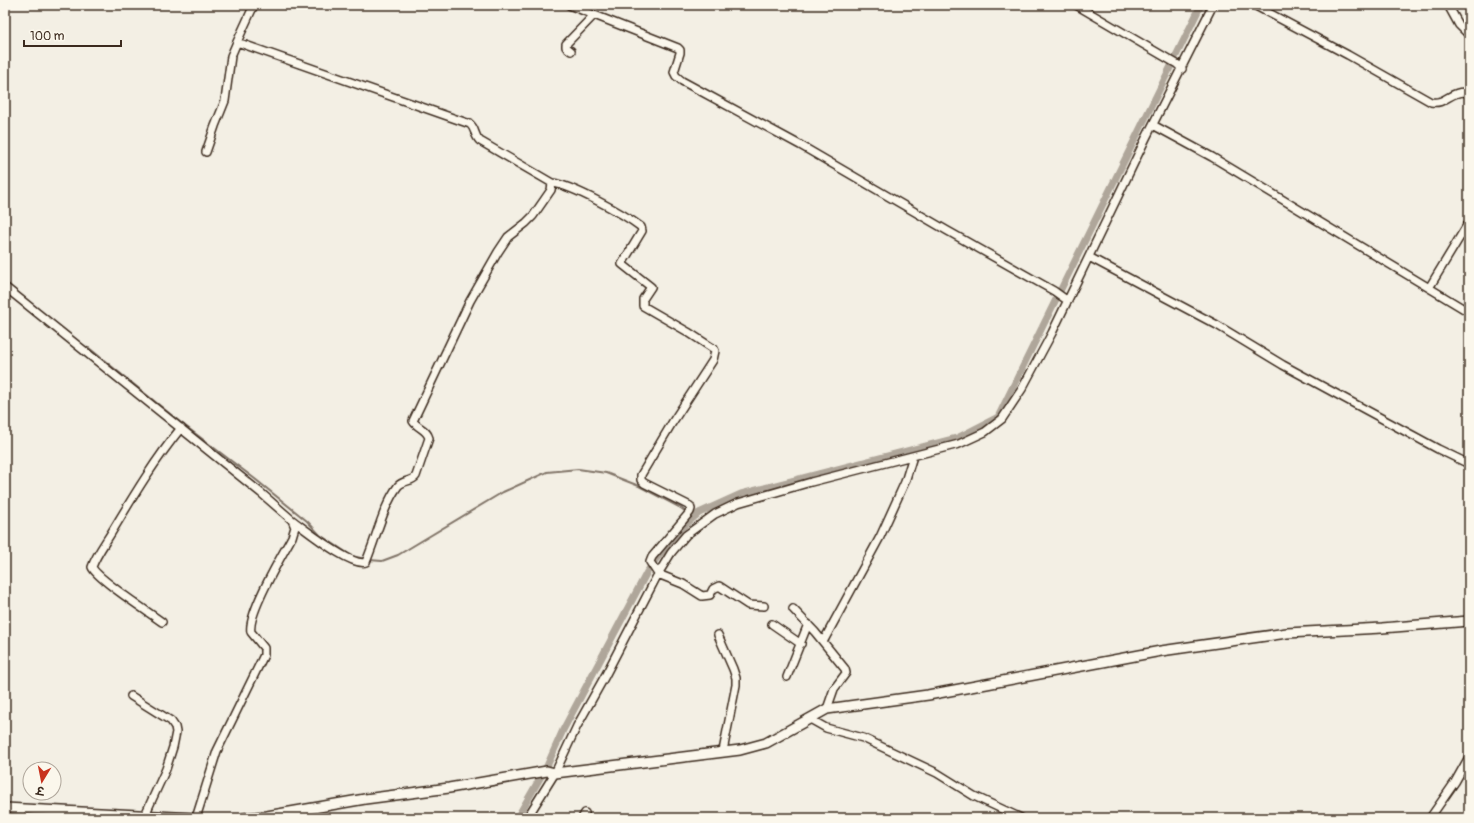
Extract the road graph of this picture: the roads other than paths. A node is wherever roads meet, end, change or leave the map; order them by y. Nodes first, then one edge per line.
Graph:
1 (6, 5) edge
2 (254, 5) edge
3 (569, 5) edge
4 (1076, 5) edge
5 (1213, 5) edge
6 (1254, 5) edge
7 (1448, 5) edge
8 (5, 8) edge
9 (594, 15) junction
10 (1469, 35) edge
11 (237, 42) junction
12 (571, 51) dead end
13 (1179, 66) junction
14 (1469, 93) edge
15 (1153, 125) junction
16 (206, 152) dead end
17 (552, 184) junction
18 (1469, 222) edge
19 (1089, 257) junction
20 (5, 287) edge
21 (1429, 288) junction
22 (1068, 301) junction
23 (1469, 312) edge
24 (181, 428) junction
25 (913, 456) junction
26 (1469, 464) edge
27 (292, 520) junction
28 (656, 572) junction
29 (764, 606) dead end
30 (793, 609) dead end
31 (1468, 620) edge
32 (162, 622) dead end
33 (772, 624) dead end
34 (808, 624) junction
35 (718, 636) dead end
36 (823, 642) junction
37 (800, 644) junction
38 (787, 678) dead end
39 (131, 696) dead end
40 (827, 709) junction
41 (810, 719) junction
42 (723, 752) junction
43 (1469, 756) edge
44 (547, 772) junction
45 (5, 808) edge
46 (145, 815) junction
47 (188, 818) edge
48 (196, 818) edge
49 (244, 818) edge
50 (528, 818) edge
51 (1021, 818) edge
52 (1430, 818) edge

1 - 8 street
2 - 11 street
3 - 9 street
4 - 13 street
5 - 13 street
6 - 14 street
7 - 10 street
9 - 12 street
9 - 22 street
11 - 16 street
11 - 17 street
13 - 15 street
15 - 19 street
15 - 21 street
17 - 27 street
17 - 28 street
18 - 21 street
19 - 22 street
19 - 26 street
20 - 24 street
21 - 23 street
22 - 25 street
24 - 27 street
24 - 32 street
25 - 28 street
25 - 36 street
27 - 48 street
28 - 29 street
28 - 44 street
30 - 34 street
31 - 40 main road
33 - 37 street
34 - 36 street
34 - 37 street
35 - 42 street
36 - 40 street
37 - 38 street
39 - 46 street
40 - 41 main road
41 - 42 main road
41 - 51 street
42 - 44 main road
43 - 52 street
44 - 49 main road
44 - 50 street
45 - 46 main road
46 - 47 main road
47 - 48 main road

